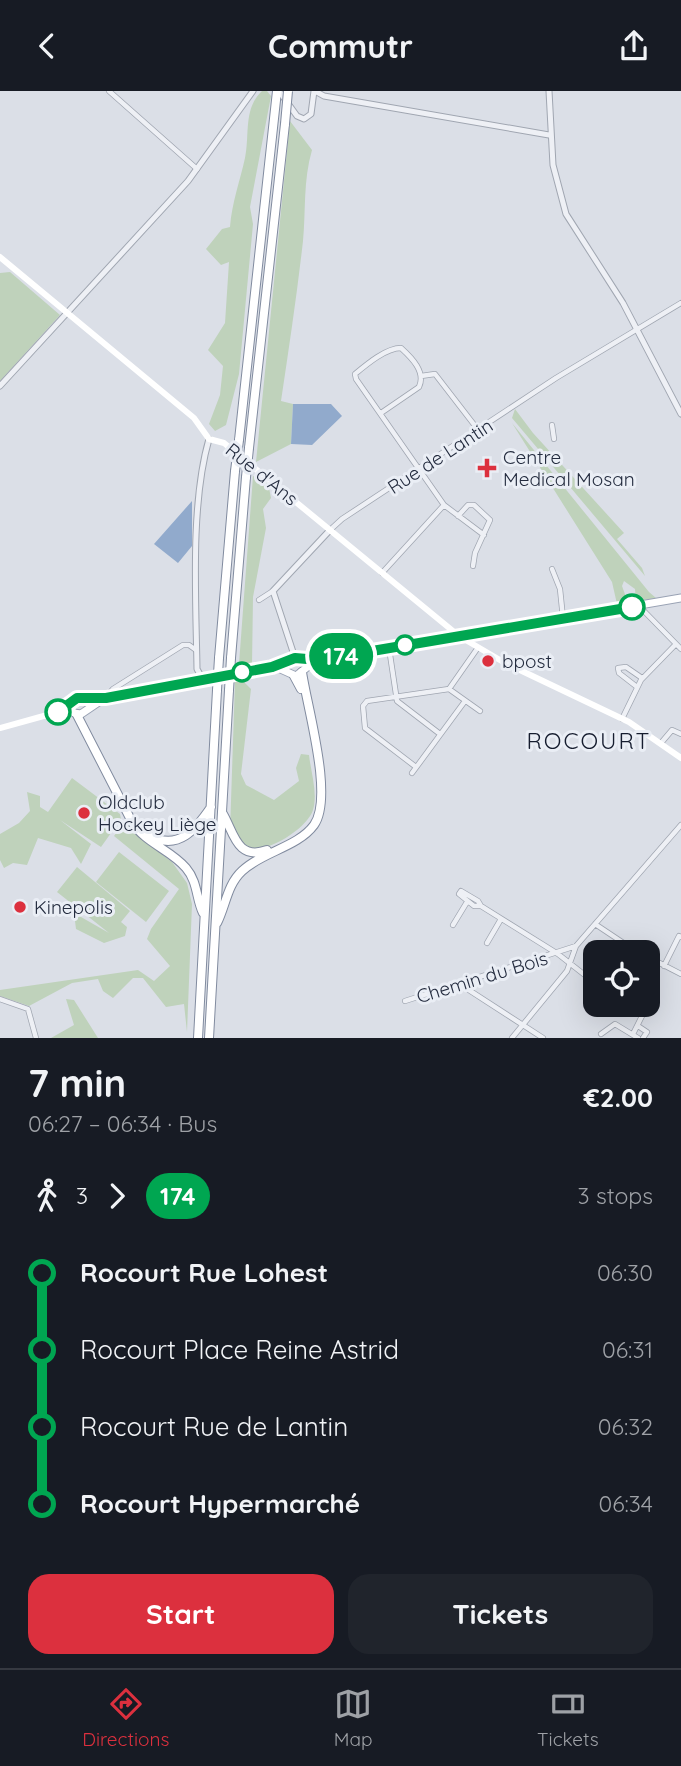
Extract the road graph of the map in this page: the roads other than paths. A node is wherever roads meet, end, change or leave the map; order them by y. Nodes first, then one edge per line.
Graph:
1 (109, 91) edge
2 (253, 91) edge
3 (278, 91) edge
4 (288, 91) edge
5 (314, 91) edge
6 (549, 91) edge
7 (549, 135) junction
8 (197, 169) junction
9 (0, 257) edge
10 (681, 303) edge
11 (68, 314) junction
12 (636, 329) junction
13 (421, 376) junction
14 (0, 386) edge
15 (381, 413) junction
16 (681, 414) edge
17 (552, 425) dead end
18 (479, 431) junction
19 (209, 439) junction
20 (554, 439) dead end
21 (420, 471) junction
22 (444, 505) junction
23 (458, 516) junction
24 (330, 530) junction
25 (484, 535) junction
26 (473, 566) dead end
27 (552, 569) dead end
28 (382, 573) junction
29 (273, 591) junction
30 (681, 599) edge
31 (259, 600) dead end
32 (639, 606) junction
33 (563, 618) junction
34 (449, 628) junction
35 (483, 632) junction
36 (459, 636) junction
37 (444, 638) junction
38 (679, 646) edge
39 (389, 647) junction
40 (479, 650) junction
41 (197, 651) junction
42 (296, 667) junction
43 (202, 678) junction
44 (642, 678) junction
45 (637, 687) junction
46 (449, 689) junction
47 (396, 696) junction
48 (106, 698) junction
49 (84, 699) junction
50 (465, 701) junction
51 (78, 710) junction
52 (480, 711) dead end
53 (622, 719) junction
54 (0, 728) edge
55 (440, 734) junction
56 (681, 734) edge
57 (661, 743) junction
58 (681, 758) edge
59 (416, 767) junction
60 (412, 773) dead end
61 (211, 807) junction
62 (222, 811) junction
63 (681, 825) edge
64 (467, 902) junction
65 (481, 907) junction
66 (205, 917) junction
67 (501, 919) junction
68 (595, 924) junction
69 (215, 925) junction
70 (453, 925) dead end
71 (681, 937) edge
72 (619, 940) edge
73 (487, 943) dead end
74 (576, 946) junction
75 (558, 954) junction
76 (660, 963) edge
77 (571, 965) junction
78 (664, 965) junction
79 (583, 974) edge
80 (681, 974) edge
81 (457, 982) junction
82 (0, 999) edge
83 (405, 1001) dead end
84 (642, 1017) edge
85 (522, 1025) junction
86 (638, 1026) junction
87 (601, 1034) dead end
88 (638, 1037) edge
89 (36, 1038) edge
90 (198, 1038) edge
91 (209, 1038) edge
92 (512, 1038) edge
93 (543, 1038) edge

1 - 8 street
2 - 8 street
3 - 5 street
3 - 61 highway, bridge
4 - 62 highway, bridge
5 - 7 street
6 - 7 street
7 - 12 street
8 - 11 street
9 - 11 main road, Rue d'Ans
10 - 12 street, Rue de Lantin
11 - 14 street
11 - 19 main road, Rue d'Ans
12 - 16 street
12 - 18 street, Rue de Lantin
13 - 15 street
13 - 15 street
13 - 18 street
15 - 21 street
17 - 20 street
18 - 21 street, Rue de Lantin
19 - 24 main road, Rue d'Ans
19 - 41 street
21 - 22 street
21 - 24 street, Rue de Lantin
22 - 23 street
22 - 28 street
23 - 25 street
23 - 25 street
24 - 28 main road, Rue d'Ans
24 - 29 street, Rue de Lantin
25 - 26 street
27 - 33 street
28 - 34 main road, Rue d'Ans
29 - 31 street
29 - 42 street
30 - 32 main road
32 - 33 main road
32 - 38 street
33 - 35 main road
34 - 36 main road, Rue d'Ans
34 - 37 main road
35 - 36 main road
35 - 40 main road
36 - 37 main road
36 - 40 main road, Rue d'Ans
37 - 39 main road
38 - 44 street
39 - 42 main road
39 - 47 street
40 - 46 street
40 - 53 main road, Rue d'Ans
41 - 43 street
41 - 48 street
42 - 43 main road
42 - 62 highway
42 - 69 highway
43 - 48 main road
44 - 45 street
44 - 45 street
45 - 53 street
46 - 47 street
46 - 50 street
47 - 55 street
47 - 59 street
48 - 49 main road
48 - 51 main road
49 - 51 main road
49 - 51 main road
50 - 52 street
50 - 55 street
51 - 54 main road
51 - 61 highway
51 - 66 highway
53 - 57 main road, Rue d'Ans
55 - 59 street
56 - 57 street
57 - 58 main road, Rue d'Ans
59 - 60 street
61 - 66 highway
62 - 69 highway
63 - 68 street, Chemin du Bois
64 - 65 street
64 - 65 street
64 - 70 street
65 - 67 street
66 - 90 highway
67 - 73 street
67 - 75 street
68 - 72 street
68 - 74 street, Chemin du Bois
69 - 91 highway
71 - 78 street
74 - 75 street, Chemin du Bois
74 - 77 street, Chemin du Bois
75 - 77 street, Chemin du Bois
75 - 81 street, Chemin du Bois
76 - 78 street
77 - 79 street
77 - 85 street
78 - 80 street
81 - 83 street, Chemin du Bois
81 - 85 street
82 - 89 street
84 - 86 street
85 - 92 street
85 - 93 street
86 - 88 street
86 - 88 street
87 - 88 street

